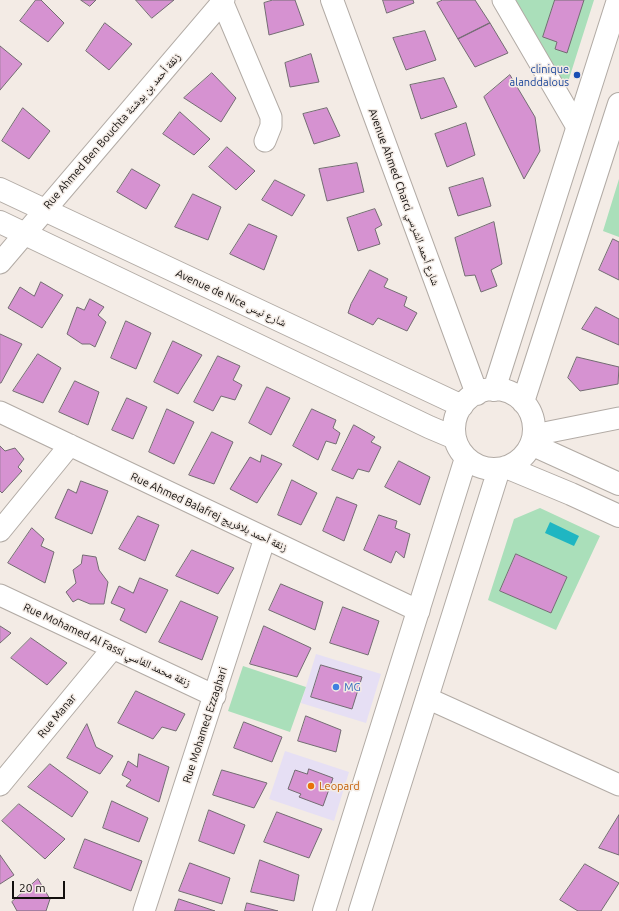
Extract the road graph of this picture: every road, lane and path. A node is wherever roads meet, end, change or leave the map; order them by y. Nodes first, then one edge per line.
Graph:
1 (332, 0) edge
2 (503, 0) edge
3 (618, 0) edge
4 (223, 1) edge
5 (619, 104) edge
6 (577, 127) junction
7 (265, 142) dead end
8 (0, 189) edge
9 (44, 210) junction
10 (0, 222) edge
11 (24, 234) junction
12 (0, 263) edge
13 (477, 396) junction
14 (523, 402) junction
15 (0, 412) edge
16 (619, 418) edge
17 (455, 438) junction
18 (532, 439) junction
19 (70, 445) junction
20 (466, 458) junction
21 (503, 468) junction
22 (619, 484) edge
23 (619, 516) edge
24 (0, 531) edge
25 (265, 538) junction
26 (0, 595) edge
27 (418, 611) junction
28 (113, 648) junction
29 (215, 696) junction
30 (427, 698) junction
31 (0, 785) edge
32 (619, 786) edge
33 (144, 911) edge
34 (324, 911) edge
35 (360, 911) edge

1 - 13 main road, Avenue Ahmed Charci شارع أحمد الشرسي
2 - 6 street
3 - 6 main road
4 - 7 street
4 - 9 street, Rue Ahmed Ben Bouchta زنقة أحمد بن بوشتة
5 - 14 main road
6 - 13 main road
8 - 9 main road, Avenue de Nice شارع نيس
9 - 11 street, Rue Ahmed Ben Bouchta زنقة أحمد بن بوشتة
9 - 13 main road, Avenue de Nice شارع نيس
10 - 11 main road
11 - 12 street, Rue Ahmed Ben Bouchta زنقة أحمد بن بوشتة
11 - 17 main road
13 - 14 main road
13 - 17 main road
14 - 18 main road
15 - 19 street, Rue Ahmed Balafrej زنقة أحمد بلافريج
16 - 18 street
17 - 20 main road
18 - 21 main road
18 - 22 main road
19 - 24 street
19 - 25 street, Rue Ahmed Balafrej زنقة أحمد بلافريج
20 - 21 main road
20 - 27 main road
21 - 23 main road
21 - 30 main road
25 - 27 street, Rue Ahmed Balafrej زنقة أحمد بلافريج
25 - 29 street, Rue Mohamed Ezzaghari
26 - 28 street, Rue Mohamed Al Fassi زنقة محمد الفاسي
27 - 34 main road
28 - 29 street, Rue Mohamed Al Fassi زنقة محمد الفاسي
28 - 31 street, Rue Manar
29 - 33 street, Rue Mohamed Ezzaghari
30 - 32 street
30 - 35 main road

